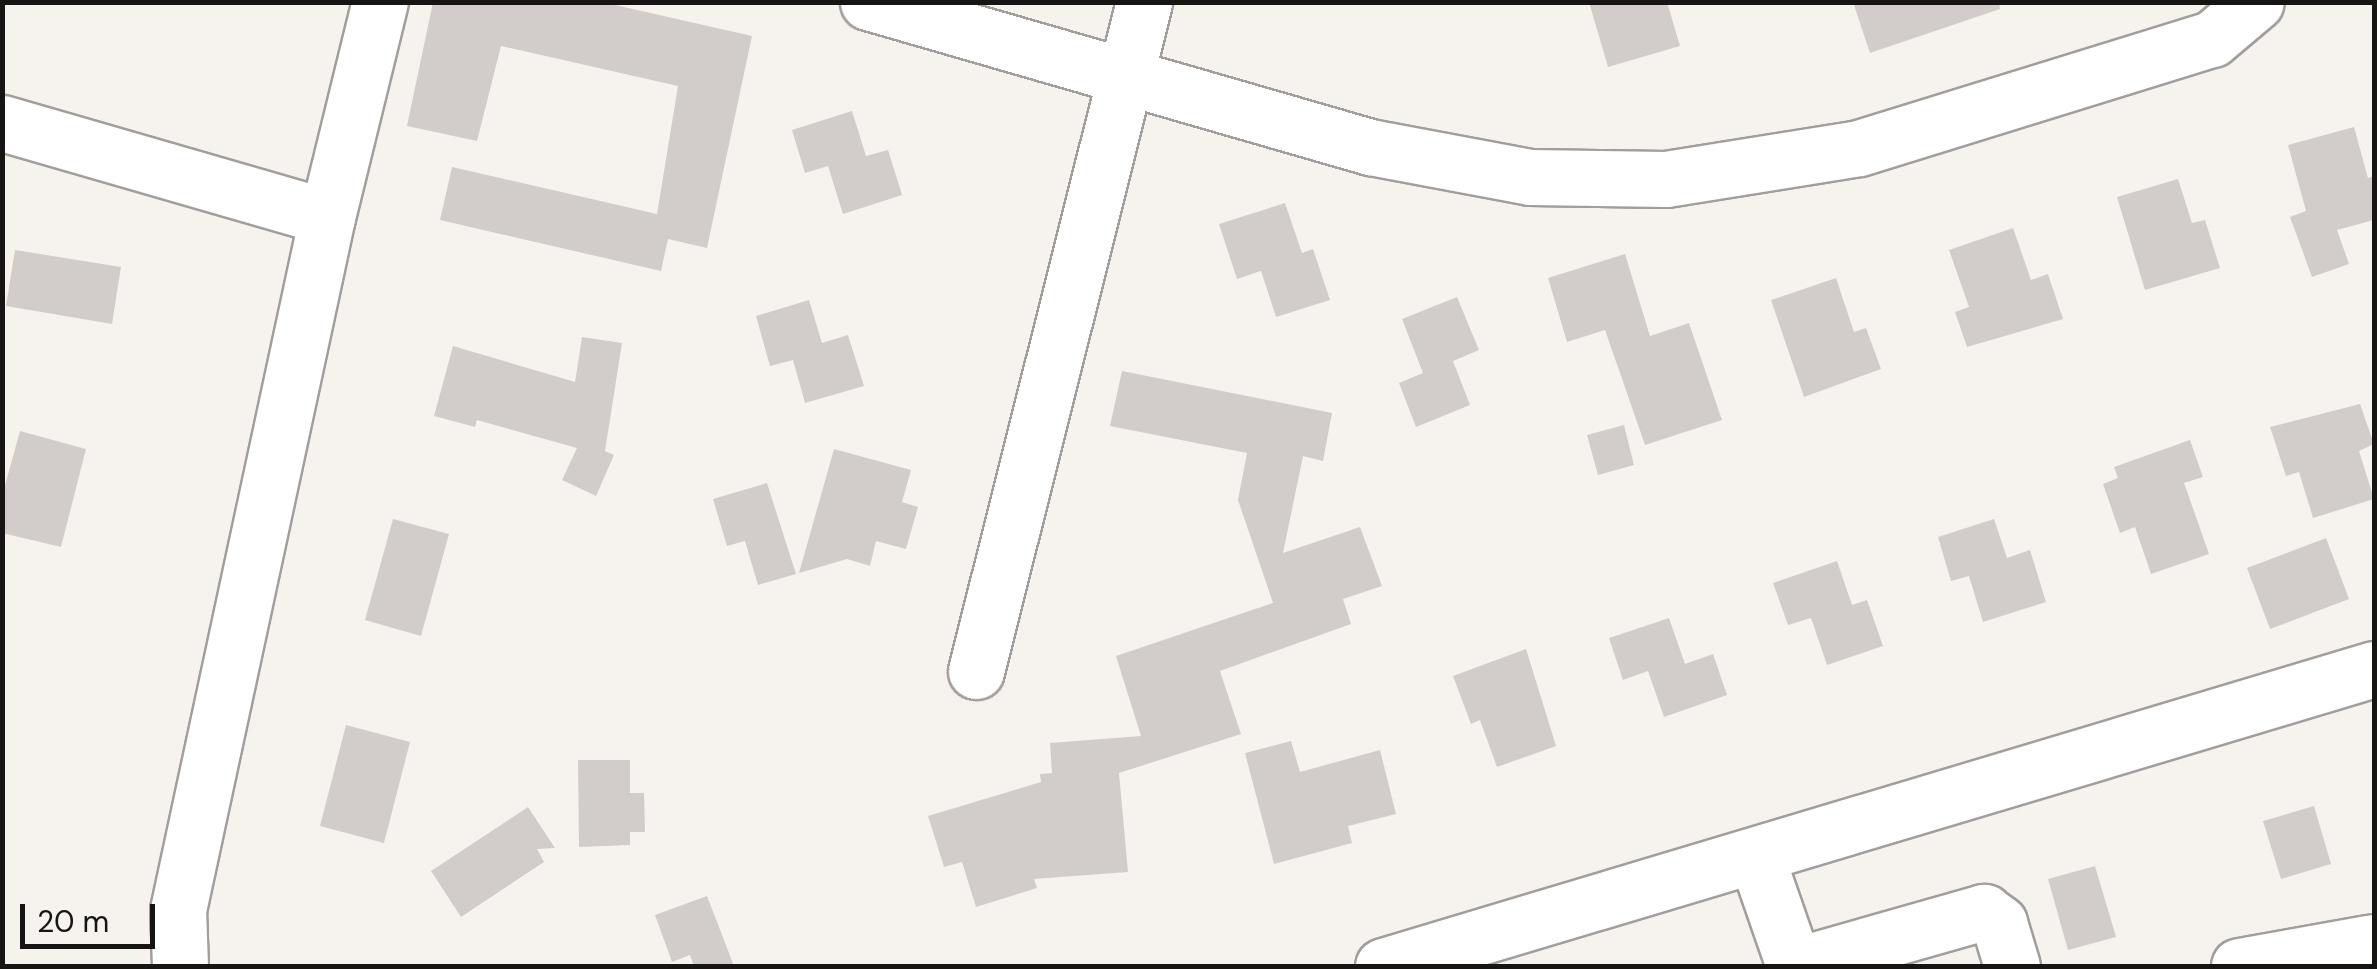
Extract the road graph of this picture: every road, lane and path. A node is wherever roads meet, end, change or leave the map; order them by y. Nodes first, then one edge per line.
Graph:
1 (380, 2) edge
2 (868, 2) edge
3 (1144, 2) edge
4 (2256, 2) edge
5 (1126, 76) junction
6 (2, 123) edge
7 (327, 217) junction
8 (2374, 669) edge
9 (976, 671) dead end
10 (1756, 856) junction
11 (2374, 942) edge
12 (180, 966) edge
13 (1383, 966) edge
14 (2012, 966) edge
15 (2239, 966) edge

1 - 7 street
2 - 5 street
3 - 5 street
4 - 5 street
5 - 9 street
6 - 7 street
7 - 12 street
8 - 10 street
10 - 13 street
10 - 14 street
11 - 15 street

